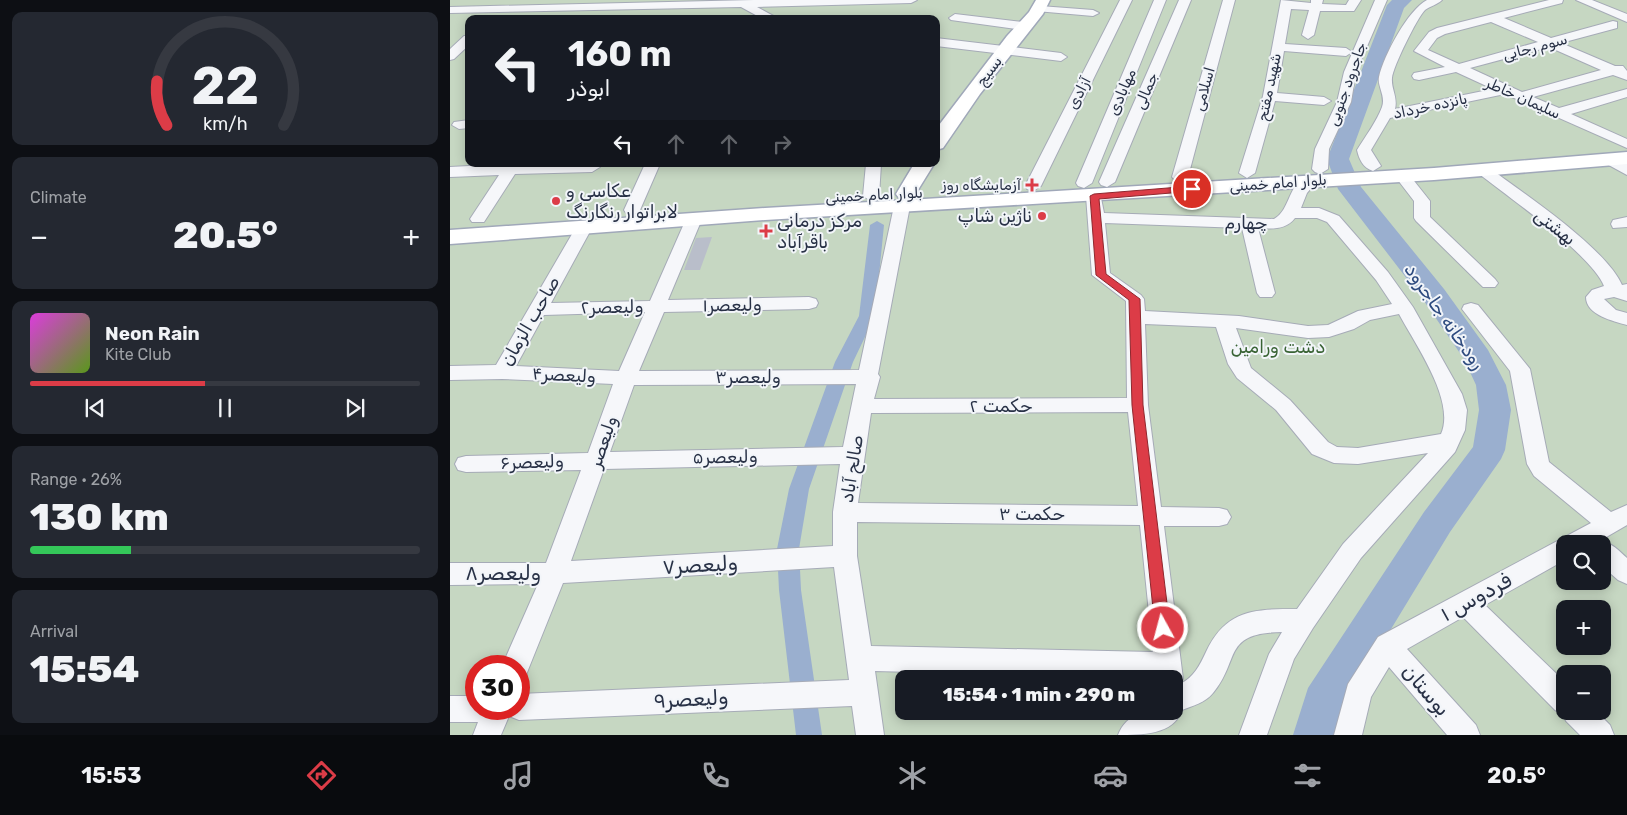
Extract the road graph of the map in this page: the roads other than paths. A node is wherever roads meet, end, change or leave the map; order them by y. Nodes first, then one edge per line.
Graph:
1 (1126, 0) edge
2 (1160, 0) edge
3 (1185, 0) edge
4 (1229, 0) edge
5 (1355, 0) edge
6 (1381, 0) edge
7 (1436, 0) edge
8 (1558, 0) edge
9 (1582, 0) edge
10 (911, 1) edge
11 (725, 2) edge
12 (1287, 3) edge
13 (1317, 3) edge
14 (616, 5) junction
15 (746, 6) dead end
16 (450, 10) edge
17 (967, 12) dead end
18 (1094, 13) dead end
19 (1034, 14) edge
20 (610, 15) edge
21 (719, 15) edge
22 (765, 15) edge
23 (955, 18) dead end
24 (1493, 18) junction
25 (1627, 18) edge
26 (1613, 25) dead end
27 (1308, 35) dead end
28 (465, 42) edge
29 (940, 42) edge
30 (1550, 42) junction
31 (1278, 47) junction
32 (1004, 50) junction
33 (1346, 52) dead end
34 (450, 56) edge
35 (1061, 57) dead end
36 (1457, 68) junction
37 (1620, 68) edge
38 (1419, 76) dead end
39 (1627, 76) edge
40 (1506, 90) junction
41 (1627, 93) edge
42 (1270, 96) junction
43 (1521, 96) junction
44 (1324, 101) dead end
45 (1559, 114) junction
46 (1384, 115) junction
47 (940, 138) edge
48 (1627, 145) edge
49 (1618, 159) edge
50 (512, 167) edge
51 (592, 167) dead end
52 (651, 167) edge
53 (873, 167) edge
54 (922, 167) edge
55 (1483, 170) junction
56 (1627, 170) edge
57 (1376, 171) junction
58 (450, 172) edge
59 (1312, 173) junction
60 (1247, 174) junction
61 (1402, 175) junction
62 (1180, 177) junction
63 (1033, 186) junction
64 (1095, 187) junction
65 (872, 196) junction
66 (904, 200) junction
67 (1294, 207) junction
68 (632, 210) junction
69 (1096, 218) junction
70 (478, 219) junction
71 (694, 220) junction
72 (450, 221) edge
73 (1248, 224) junction
74 (585, 226) junction
75 (450, 236) edge
76 (1489, 283) dead end
77 (1623, 292) edge
78 (1266, 293) dead end
79 (809, 303) dead end
80 (656, 306) junction
81 (1404, 306) junction
82 (537, 309) junction
83 (1471, 310) dead end
84 (1135, 317) junction
85 (1622, 318) edge
86 (1224, 321) junction
87 (1627, 336) edge
88 (502, 372) junction
89 (450, 373) edge
90 (870, 377) junction
91 (626, 378) junction
92 (1138, 405) junction
93 (864, 406) junction
94 (1449, 441) junction
95 (852, 455) junction
96 (597, 460) junction
97 (466, 464) dead end
98 (845, 512) junction
99 (1149, 515) junction
100 (1219, 517) dead end
101 (1618, 519) edge
102 (1597, 535) edge
103 (845, 556) junction
104 (1556, 559) edge
105 (1611, 563) edge
106 (555, 573) junction
107 (1627, 573) edge
108 (450, 574) edge
109 (1466, 602) junction
110 (1304, 620) junction
111 (1387, 646) junction
112 (521, 655) edge
113 (860, 658) junction
114 (1124, 670) edge
115 (1168, 670) edge
116 (863, 692) junction
117 (1556, 692) edge
118 (1183, 697) edge
119 (530, 707) edge
120 (450, 709) edge
121 (465, 709) edge
122 (493, 720) edge
123 (1154, 720) edge
124 (1585, 720) edge
125 (487, 735) edge
126 (870, 735) edge
127 (1132, 735) edge
128 (1253, 735) edge
129 (1348, 735) edge
130 (1466, 735) edge
131 (1600, 735) edge

1 - 63 street, آزادی
2 - 64 street, مهابادی
3 - 64 street, جمالی
4 - 62 street, اسلامی
5 - 13 street
6 - 59 street, جاجرود جنوبی
7 - 46 street
8 - 24 street
9 - 25 street
10 - 11 street
11 - 14 street
11 - 21 street
12 - 13 street
12 - 31 street, شهید مفتح
13 - 27 street
14 - 16 street
14 - 20 street
15 - 22 street
17 - 19 street
18 - 19 street
19 - 23 street
19 - 32 main road, بسیج
24 - 30 street
24 - 36 street, سلیمان خاطر
26 - 30 street, سوم رجایی
28 - 34 street
29 - 32 street
30 - 36 street, سوم رجایی
30 - 37 street
31 - 33 street
31 - 42 street, شهید مفتح
32 - 35 street
32 - 47 main road, بسیج
36 - 38 street, سوم رجایی
36 - 40 street, سلیمان خاطر
37 - 39 street
37 - 43 street
40 - 43 street, سلیمان خاطر
40 - 46 street, پانزده خرداد
41 - 45 street
42 - 44 street
42 - 60 street, شهید مفتح
43 - 45 street, سلیمان خاطر
45 - 48 street, سلیمان خاطر
46 - 57 street
48 - 57 main road, بلوار امام خمینی
49 - 55 main road, بلوار امام خمینی
49 - 56 street
50 - 51 street
50 - 58 street
50 - 70 street
52 - 68 street
53 - 65 street
54 - 66 main road
55 - 61 main road, بلوار امام خمینی
55 - 77 street, بهشتی
57 - 59 main road, بلوار امام خمینی
57 - 61 main road, بلوار امام خمینی
59 - 60 main road, بلوار امام خمینی
59 - 64 main road, بلوار امام خمینی
59 - 67 street
60 - 62 main road, بلوار امام خمینی
61 - 76 street
62 - 64 main road, بلوار امام خمینی
63 - 64 main road, بلوار امام خمینی
63 - 66 main road, بلوار امام خمینی
64 - 66 main road, بلوار امام خمینی
64 - 69 street
65 - 66 main road, بلوار امام خمینی
65 - 68 main road, بلوار امام خمینی
66 - 71 main road, بلوار امام خمینی
66 - 90 street, صالح آباد
67 - 73 street, چهارم
67 - 81 street
68 - 70 main road, بلوار امام خمینی
69 - 73 street, چهارم
69 - 84 street
70 - 72 main road, بلوار امام خمینی
71 - 74 main road, بلوار امام خمینی
71 - 80 street, ولیعصر
73 - 78 street
74 - 75 main road, بلوار امام خمینی
74 - 82 street, صاحب الزمان
77 - 85 street
79 - 80 street, ولیعصر۱
80 - 82 street, ولیعصر۲
80 - 91 street, ولیعصر
81 - 86 street
81 - 94 street
82 - 88 street, صاحب الزمان
83 - 101 street
84 - 86 street
84 - 92 street
85 - 87 street
86 - 94 street
88 - 89 street, صاحب الزمان
88 - 91 street, ولیعصر۴
90 - 91 street, ولیعصر۳
90 - 93 street, صالح آباد
91 - 96 street, ولیعصر
92 - 93 street, حکمت ۲
92 - 99 street
93 - 95 street, صالح آباد
94 - 110 street
95 - 96 street, ولیعصر۵
95 - 98 street, صالح آباد
96 - 97 street, ولیعصر۶
96 - 106 street, ولیعصر
98 - 99 street, حکمت ۳
98 - 103 street, صالح آباد
99 - 100 street, حکمت ۳
99 - 115 street
101 - 102 street, فردوس ۱
103 - 106 street, ولیعصر۷
103 - 113 street, صالح آباد
104 - 109 street, فردوس ۱
105 - 107 street
106 - 108 street, ولیعصر۸
106 - 112 street, ولیعصر
109 - 111 street, فردوس ۱
109 - 117 street
110 - 118 street
110 - 128 street
111 - 129 street
111 - 130 street, بوستان
113 - 114 street
113 - 116 street, صالح آباد
116 - 119 street, ولیعصر۹
116 - 126 street, صالح آباد
120 - 121 street
122 - 125 street
123 - 127 street
124 - 131 street

